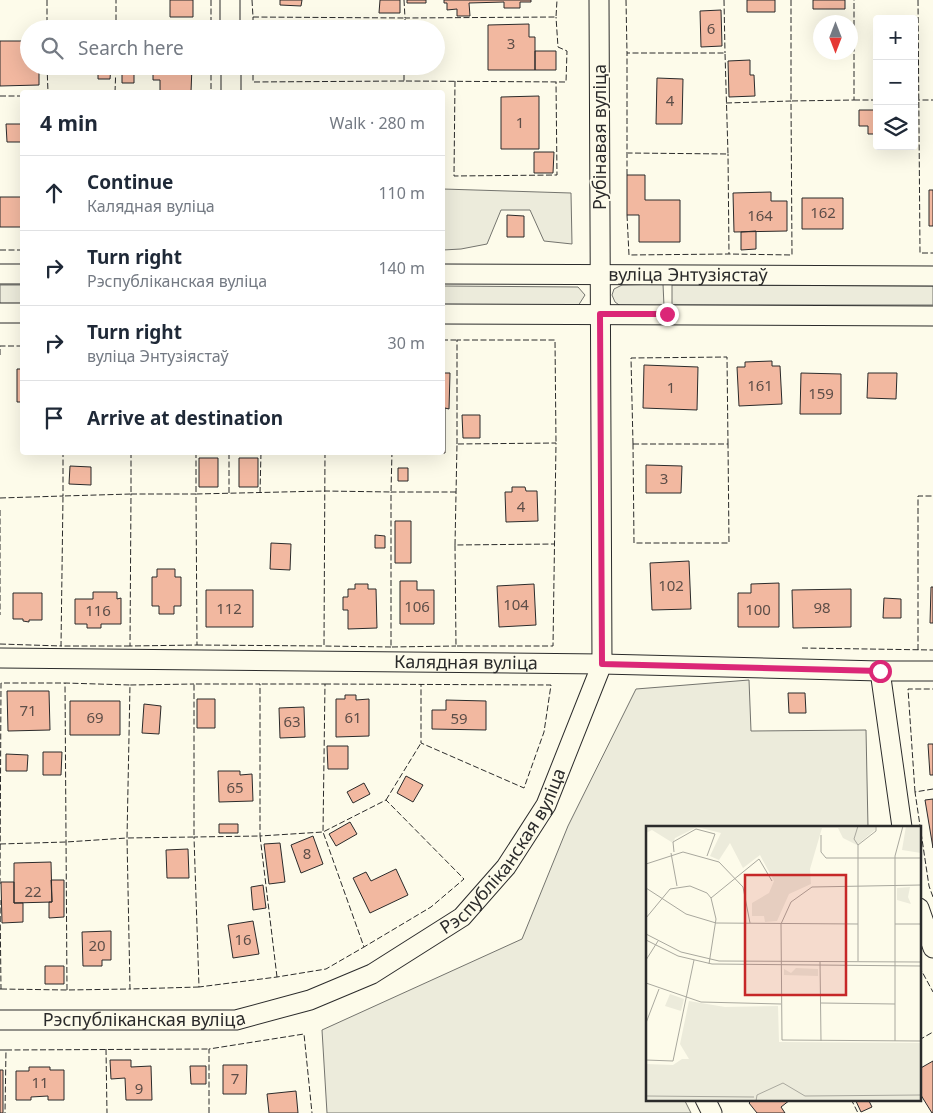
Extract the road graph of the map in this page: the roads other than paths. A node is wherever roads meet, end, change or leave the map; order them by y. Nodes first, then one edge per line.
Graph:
1 (230, 0) edge
2 (599, 0) edge
3 (230, 20) edge
4 (231, 75) edge
5 (231, 90) edge
6 (0, 274) edge
7 (20, 274) edge
8 (445, 274) edge
9 (600, 274) junction
10 (933, 276) edge
11 (0, 313) edge
12 (20, 314) edge
13 (445, 314) edge
14 (600, 314) junction
15 (933, 316) edge
16 (0, 658) edge
17 (602, 664) junction
18 (880, 671) junction
19 (933, 671) edge
20 (902, 826) edge
21 (920, 911) edge
22 (933, 948) edge
23 (0, 1020) edge
24 (706, 1100) edge
25 (712, 1113) edge

1 - 3 street
2 - 9 street, Рубінавая вуліца
4 - 5 street
6 - 7 street
8 - 9 street, вуліца Энтузіястаў
9 - 10 street, вуліца Энтузіястаў
9 - 14 street, Рубінавая вуліца
11 - 12 street
13 - 14 street
14 - 15 street
14 - 17 street, Рэспубліканская вуліца
16 - 17 street, Калядная вуліца
17 - 18 street, Калядная вуліца
17 - 23 street, Рэспубліканская вуліца
18 - 19 street, Калядная вуліца
18 - 20 street
21 - 22 street
24 - 25 street

